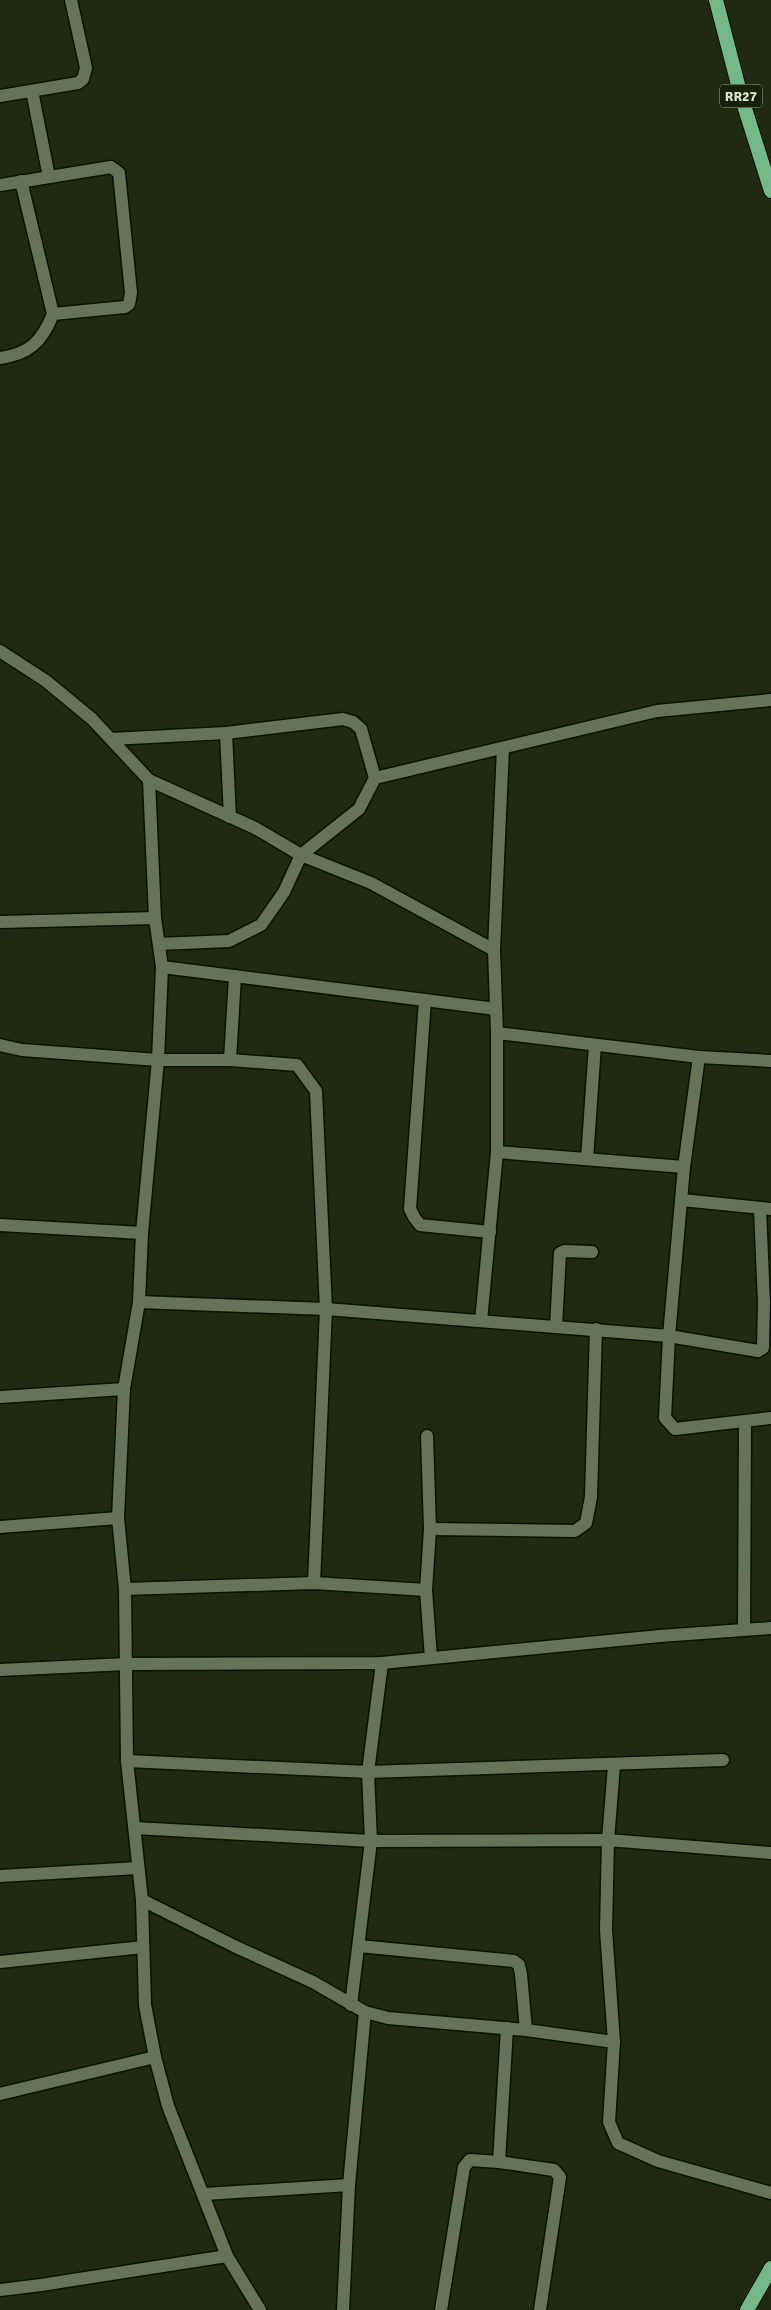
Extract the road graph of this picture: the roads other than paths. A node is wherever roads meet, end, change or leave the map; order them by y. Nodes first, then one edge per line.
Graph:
1 (71, 0) edge
2 (716, 0) edge
3 (32, 91) junction
4 (0, 96) edge
5 (48, 177) junction
6 (21, 181) junction
7 (0, 185) edge
8 (771, 190) edge
9 (54, 314) junction
10 (0, 358) edge
11 (0, 650) edge
12 (771, 700) edge
13 (226, 733) junction
14 (111, 739) junction
15 (503, 748) junction
16 (375, 778) junction
17 (149, 780) junction
18 (230, 816) junction
19 (301, 855) junction
20 (155, 918) junction
21 (0, 922) edge
22 (159, 944) junction
23 (494, 950) junction
24 (162, 967) junction
25 (235, 976) junction
26 (425, 1000) junction
27 (496, 1009) junction
28 (497, 1034) junction
29 (0, 1045) edge
30 (595, 1045) junction
31 (698, 1057) junction
32 (158, 1060) junction
33 (230, 1060) junction
34 (771, 1061) edge
35 (498, 1152) junction
36 (587, 1159) junction
37 (684, 1167) junction
38 (682, 1200) junction
39 (765, 1209) edge
40 (0, 1225) edge
41 (490, 1232) junction
42 (142, 1233) junction
43 (592, 1252) dead end
44 (139, 1302) junction
45 (768, 1302) edge
46 (326, 1309) junction
47 (481, 1322) junction
48 (556, 1326) junction
49 (596, 1329) junction
50 (668, 1336) junction
51 (124, 1389) junction
52 (0, 1397) edge
53 (771, 1418) edge
54 (745, 1422) junction
55 (427, 1436) dead end
56 (118, 1518) junction
57 (0, 1527) edge
58 (430, 1529) junction
59 (314, 1583) junction
60 (125, 1589) junction
61 (426, 1590) junction
62 (771, 1628) edge
63 (744, 1629) junction
64 (432, 1658) junction
65 (382, 1663) junction
66 (126, 1664) junction
67 (0, 1670) edge
68 (723, 1760) dead end
69 (127, 1761) junction
70 (614, 1766) junction
71 (368, 1772) junction
72 (135, 1828) junction
73 (608, 1840) junction
74 (371, 1841) junction
75 (771, 1853) edge
76 (138, 1868) junction
77 (0, 1876) edge
78 (142, 1900) junction
79 (359, 1946) junction
80 (143, 1947) junction
81 (0, 1962) edge
82 (352, 2005) junction
83 (365, 2012) junction
84 (506, 2028) junction
85 (526, 2030) junction
86 (614, 2042) junction
87 (155, 2057) junction
88 (0, 2094) edge
89 (499, 2162) junction
90 (349, 2185) junction
91 (771, 2193) edge
92 (204, 2194) junction
93 (227, 2256) junction
94 (771, 2268) edge
95 (0, 2290) edge
96 (260, 2310) edge
97 (343, 2310) edge
98 (441, 2310) edge
99 (540, 2310) edge
100 (747, 2310) edge

1 - 3 street
2 - 8 highway, RR27
3 - 4 street
3 - 5 street
5 - 6 street
5 - 9 street
6 - 7 street
6 - 9 street
9 - 10 street
11 - 14 street
12 - 15 street
13 - 14 street
13 - 16 street
13 - 18 street
14 - 17 street
15 - 16 street
15 - 23 street
16 - 19 street
17 - 18 street
17 - 20 street
18 - 19 street
19 - 22 street
19 - 23 street
20 - 21 street
20 - 22 street
22 - 24 street
23 - 27 street
24 - 25 street
24 - 32 street
25 - 26 street
25 - 33 street
26 - 27 street
26 - 41 street
27 - 28 street
28 - 30 street
28 - 35 street
29 - 32 street
30 - 31 street
30 - 36 street
31 - 34 street
31 - 37 street
32 - 33 street
32 - 42 street
33 - 46 street
35 - 36 street
35 - 41 street
36 - 37 street
37 - 38 street
38 - 39 street
38 - 50 street
39 - 45 street
40 - 42 street
41 - 47 street
42 - 44 street
43 - 48 street
44 - 46 street
44 - 51 street
45 - 50 street
46 - 47 street
46 - 59 street
47 - 48 street
48 - 49 street
49 - 50 street
49 - 58 street
50 - 54 street
51 - 52 street
51 - 56 street
53 - 54 street
54 - 63 street
55 - 58 street
56 - 57 street
56 - 60 street
58 - 61 street
59 - 60 street
59 - 61 street
60 - 66 street
61 - 64 street
62 - 63 street
63 - 64 street
64 - 65 street
65 - 66 street
65 - 71 street
66 - 67 street
66 - 69 street
68 - 70 street
69 - 71 street
69 - 72 street
70 - 71 street
70 - 73 street
71 - 74 street
72 - 74 street
72 - 76 street
73 - 74 street
73 - 75 street
73 - 86 street
74 - 79 street
76 - 77 street
76 - 78 street
78 - 80 street
78 - 82 street
79 - 82 street
79 - 85 street
80 - 81 street
80 - 87 street
82 - 83 street
83 - 84 street
83 - 90 street
84 - 85 street
84 - 89 street
85 - 86 street
86 - 91 street
87 - 88 street
87 - 92 street
89 - 98 street
89 - 99 street
90 - 92 street
90 - 97 street
92 - 93 street
93 - 95 street
93 - 96 street
94 - 100 highway

